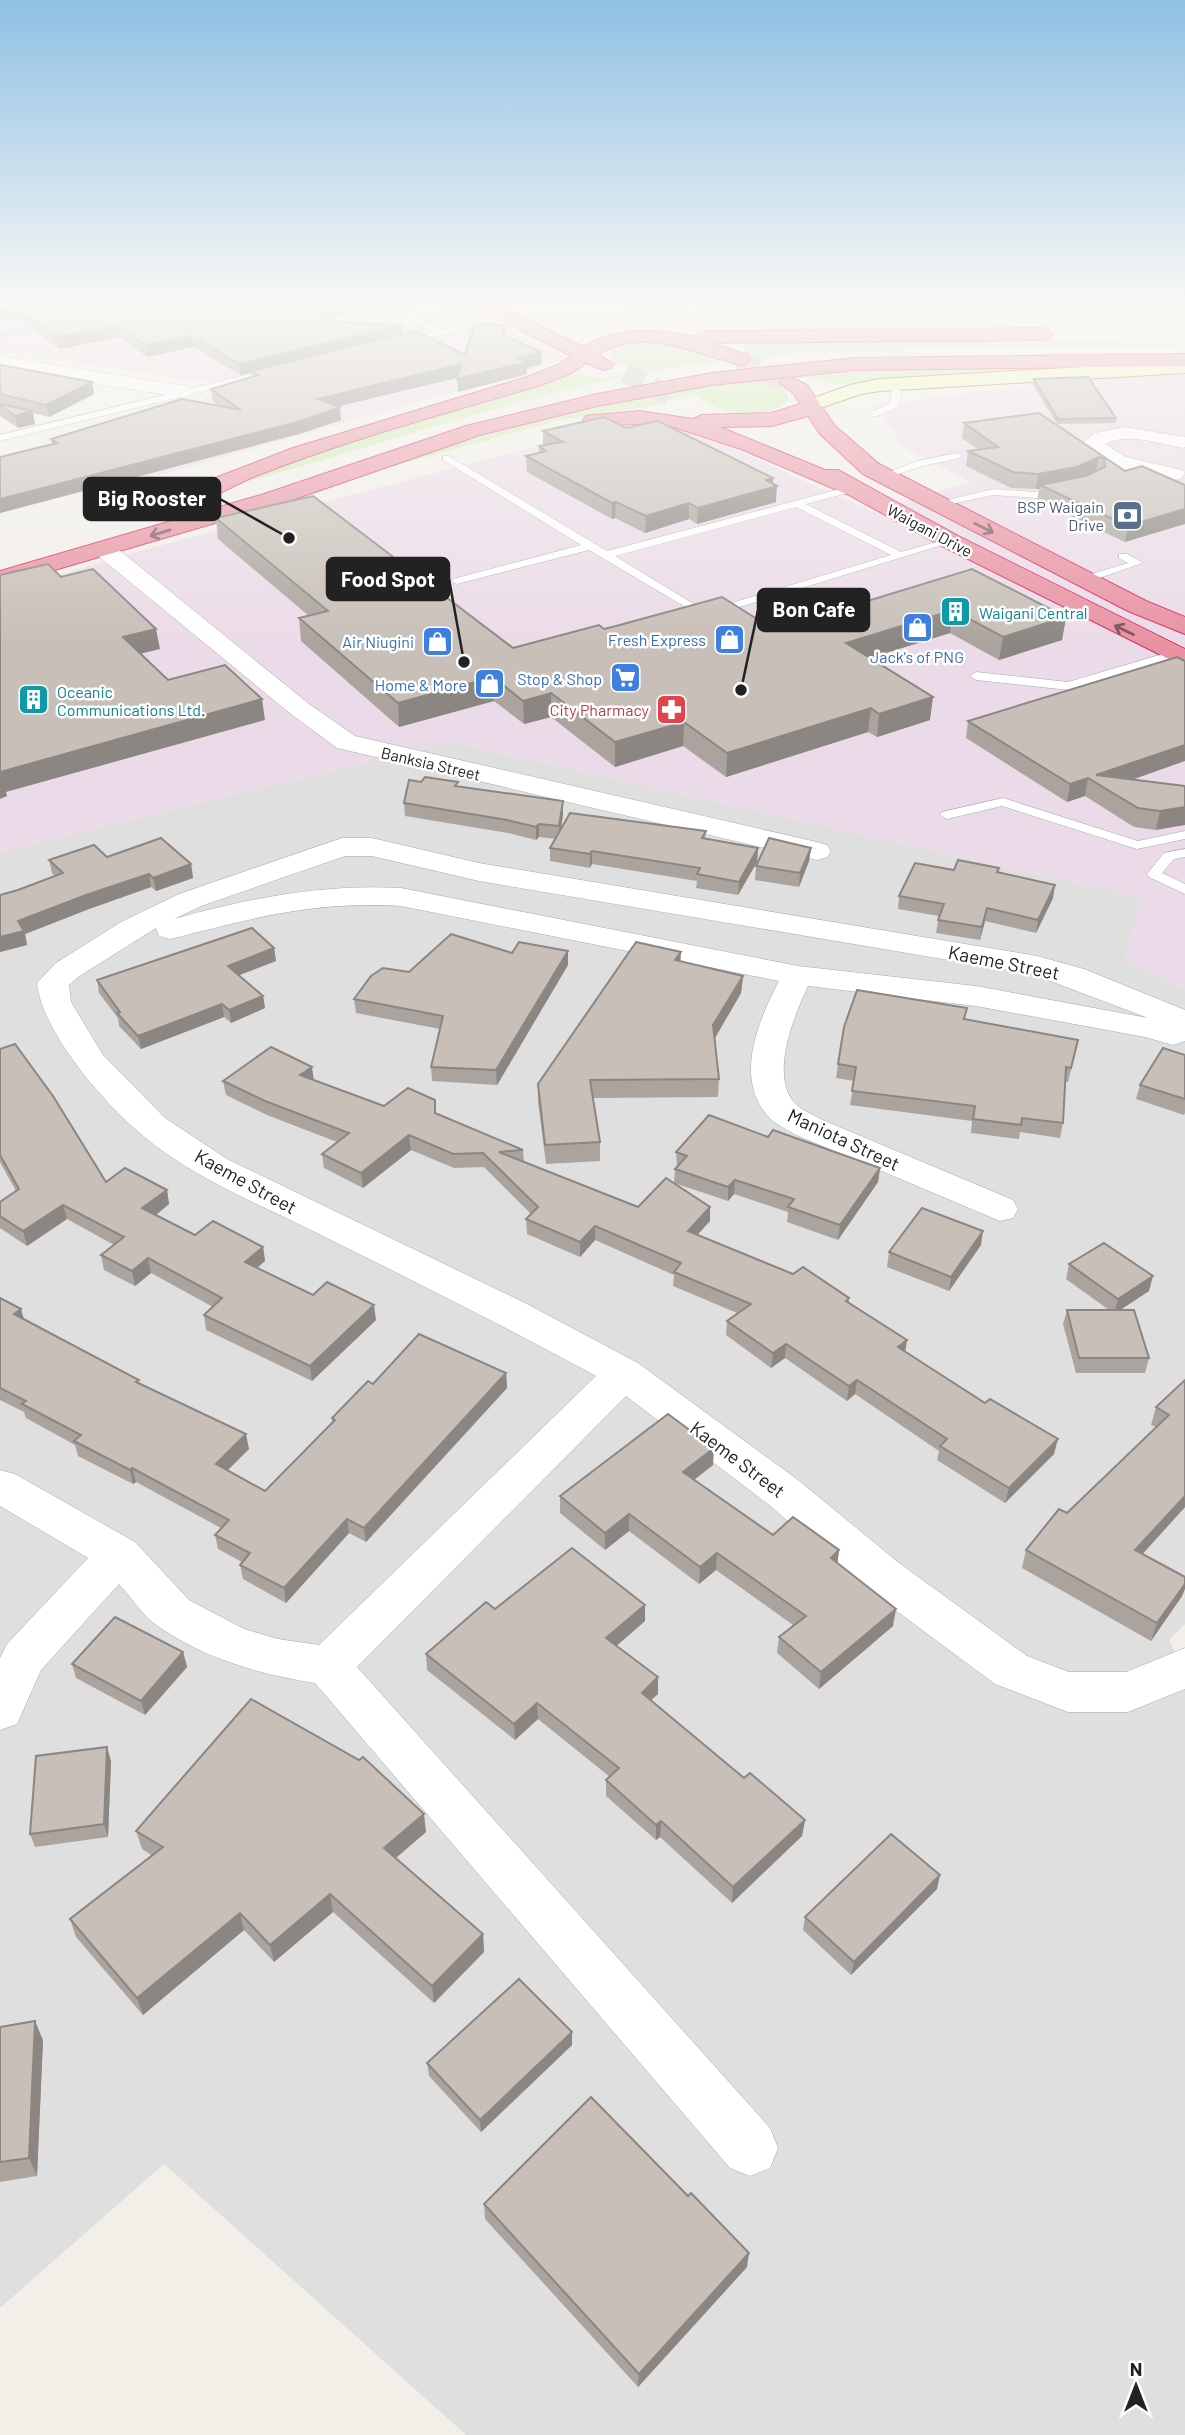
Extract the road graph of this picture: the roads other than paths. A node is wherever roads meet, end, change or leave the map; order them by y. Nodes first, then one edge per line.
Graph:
1 (34, 418) edge
2 (83, 418) edge
3 (417, 418) edge
4 (478, 418) edge
5 (524, 418) edge
6 (716, 418) tunnel mouth
7 (789, 418) edge
8 (820, 418) edge
9 (721, 420) junction
10 (682, 422) junction
11 (57, 424) junction
12 (0, 438) edge
13 (1184, 442) edge
14 (957, 456) dead end
15 (446, 458) junction
16 (884, 476) junction
17 (1180, 476) edge
18 (851, 489) junction
19 (1068, 489) edge
20 (272, 499) junction
21 (937, 504) junction
22 (800, 505) junction
23 (165, 508) junction
24 (140, 515) dead end
25 (950, 541) junction
26 (590, 545) junction
27 (105, 550) junction
28 (606, 555) junction
29 (900, 556) junction
30 (1123, 556) dead end
31 (0, 579) edge
32 (1086, 579) junction
33 (457, 581) dead end
34 (1185, 626) edge
35 (1179, 657) edge
36 (976, 676) dead end
37 (947, 815) dead end
38 (1185, 835) edge
39 (817, 852) dead end
40 (1185, 853) edge
41 (1185, 890) edge
42 (98, 951) junction
43 (799, 975) junction
44 (1185, 1021) edge
45 (1185, 1039) edge
46 (1000, 1209) dead end
47 (624, 1373) junction
48 (0, 1486) edge
49 (119, 1554) junction
50 (328, 1666) junction
51 (1185, 1668) edge
52 (0, 1710) edge
53 (750, 2148) dead end

1 - 11 lane
2 - 11 lane
3 - 23 highway
4 - 23 highway
5 - 20 highway
6 - 9 highway, Waigani Drive
7 - 9 highway
8 - 16 highway, Waigani Drive
9 - 10 highway
9 - 18 highway, Waigani Drive
10 - 15 highway
10 - 18 highway
11 - 12 lane
13 - 17 street
13 - 17 street
14 - 16 lane
15 - 20 highway
15 - 26 lane
16 - 21 highway, Waigani Drive
18 - 22 lane
18 - 25 highway, Waigani Drive
19 - 21 lane
20 -> 27 highway
21 -> 32 highway, Waigani Drive
22 - 28 lane
22 - 29 lane
23 - 24 highway
25 - 29 lane
35 -> 25 highway, Waigani Drive
26 - 28 lane
26 - 33 lane
27 - 31 highway
27 - 39 street, Banksia Street
28 - 29 lane
30 - 32 lane
32 - 34 highway, Waigani Drive
35 - 36 lane
37 - 38 lane
40 - 41 lane
42 - 43 street
42 - 44 street, Kaeme Street
42 - 47 street, Kaeme Street
43 - 45 street
43 - 46 street, Maniota Street
47 - 50 street
47 - 51 street, Kaeme Street
48 - 49 street
49 - 50 street
49 - 52 street
50 - 53 street

